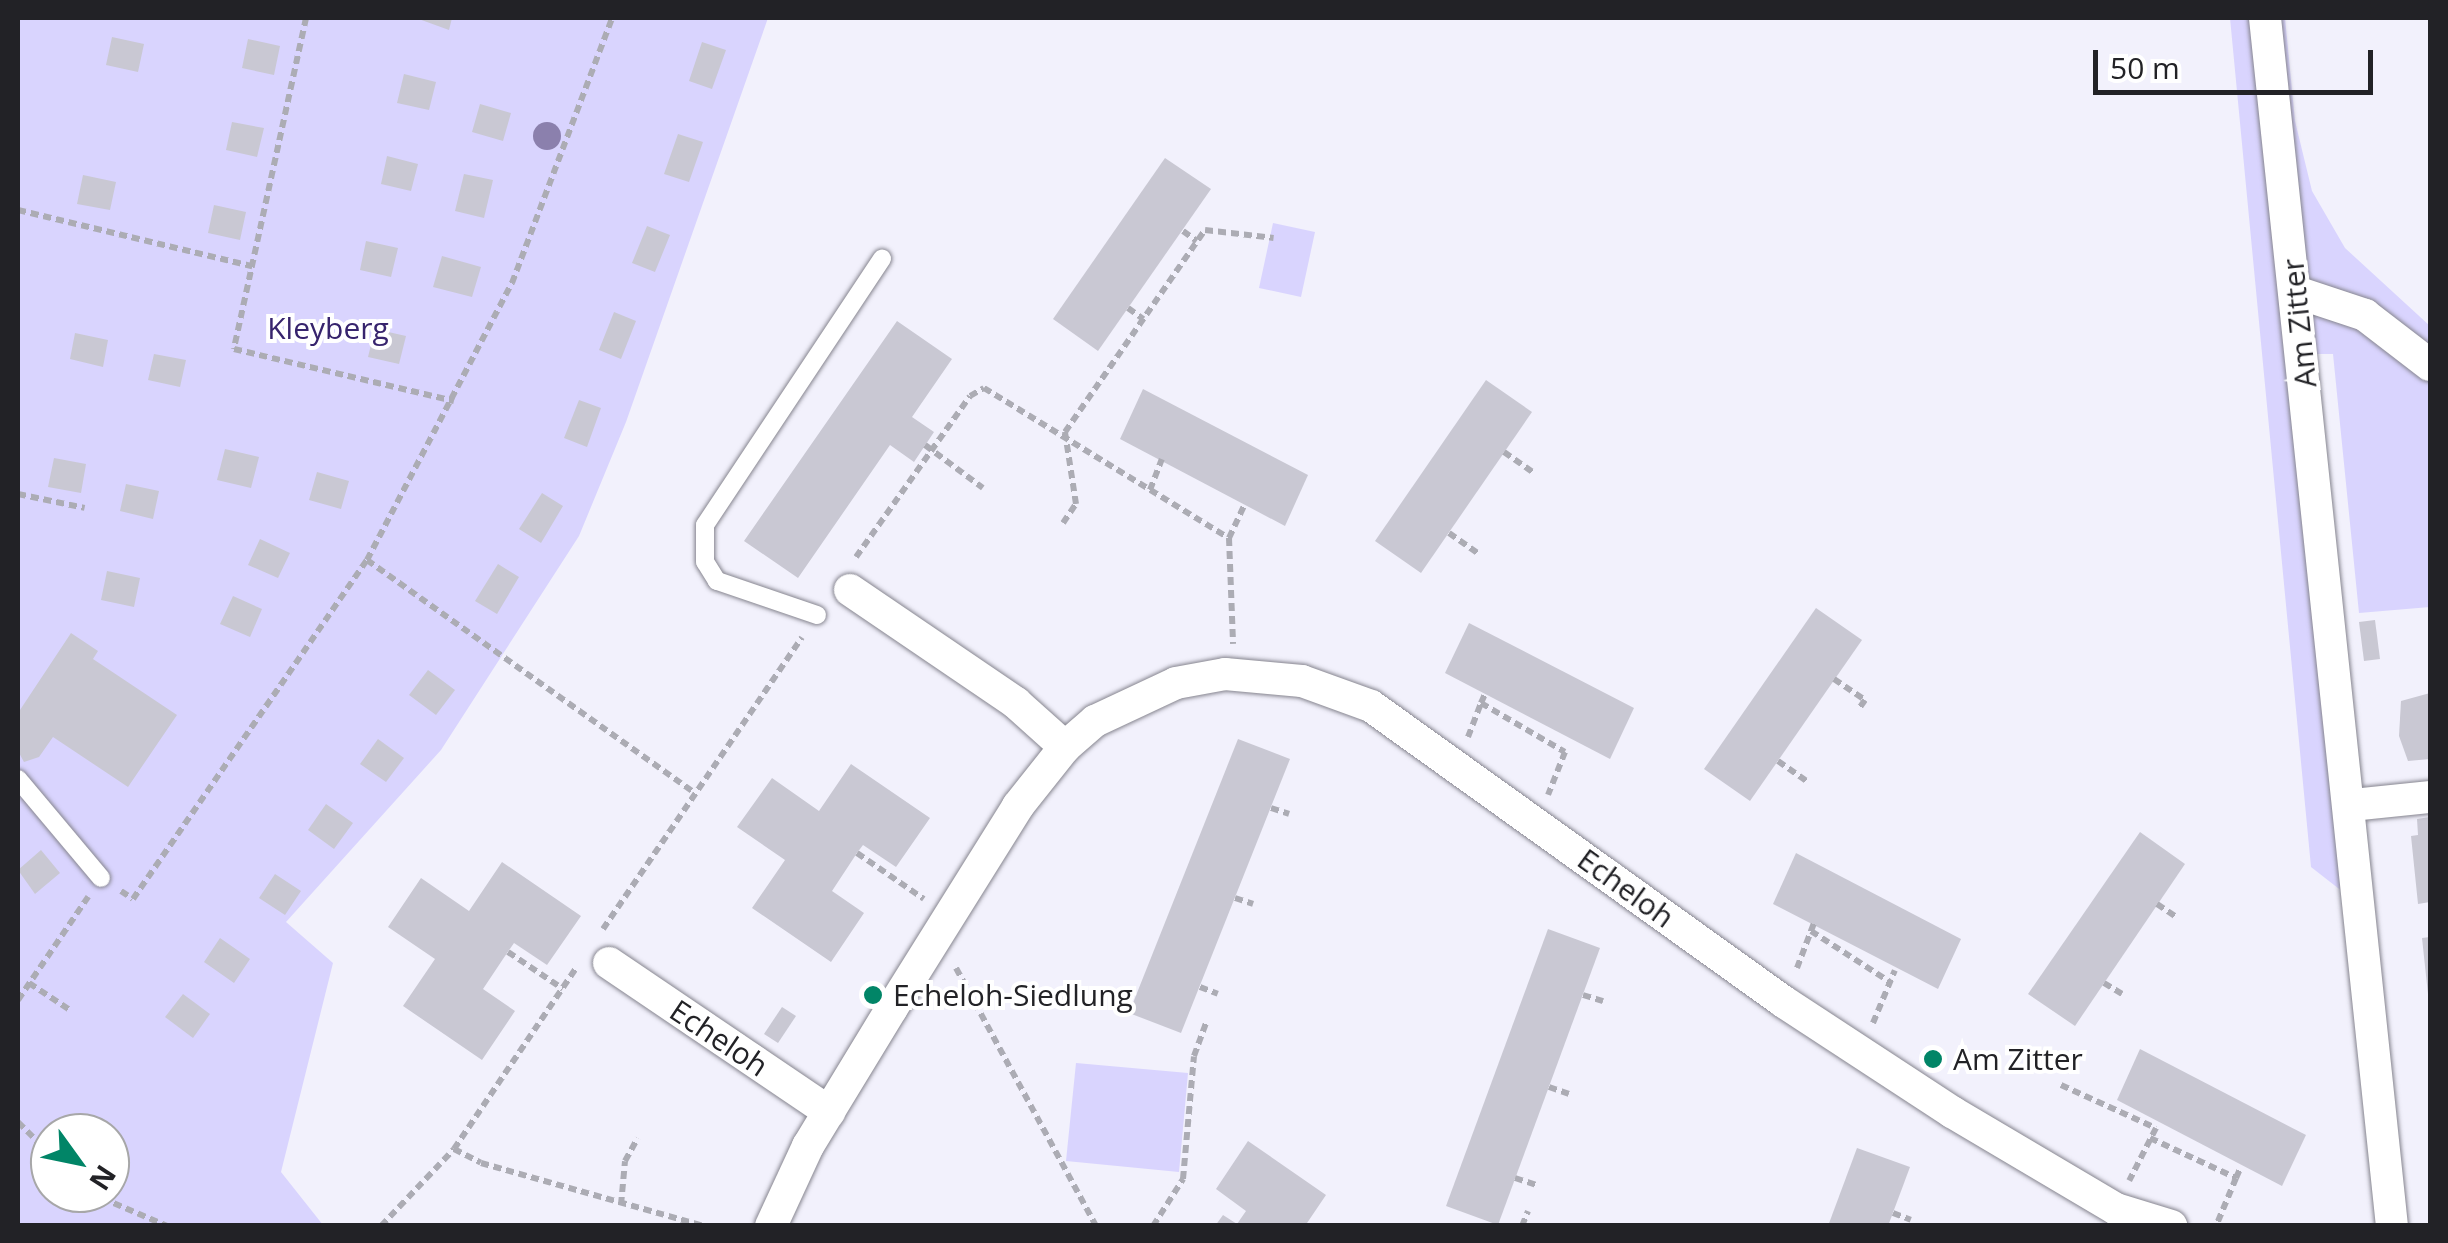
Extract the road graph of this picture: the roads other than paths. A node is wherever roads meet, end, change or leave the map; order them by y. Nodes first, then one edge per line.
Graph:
1 (2265, 18) edge
2 (882, 258) dead end
3 (2296, 292) junction
4 (2430, 365) edge
5 (849, 580) road end
6 (817, 615) road end
7 (1064, 746) junction
8 (18, 779) edge
9 (2430, 797) edge
10 (2352, 805) junction
11 (101, 878) road end
12 (596, 953) road end
13 (829, 1112) junction
14 (771, 1226) edge
15 (2171, 1226) edge
16 (2392, 1226) edge

1 - 3 street, Am Zitter
2 - 6 lane
3 - 4 street
3 - 10 street, Am Zitter
5 - 7 street
7 - 13 street, Echeloh
7 - 15 street, Echeloh
8 - 11 lane
9 - 10 street
10 - 16 street, Am Zitter
12 - 13 street, Echeloh
13 - 14 street, Echeloh

